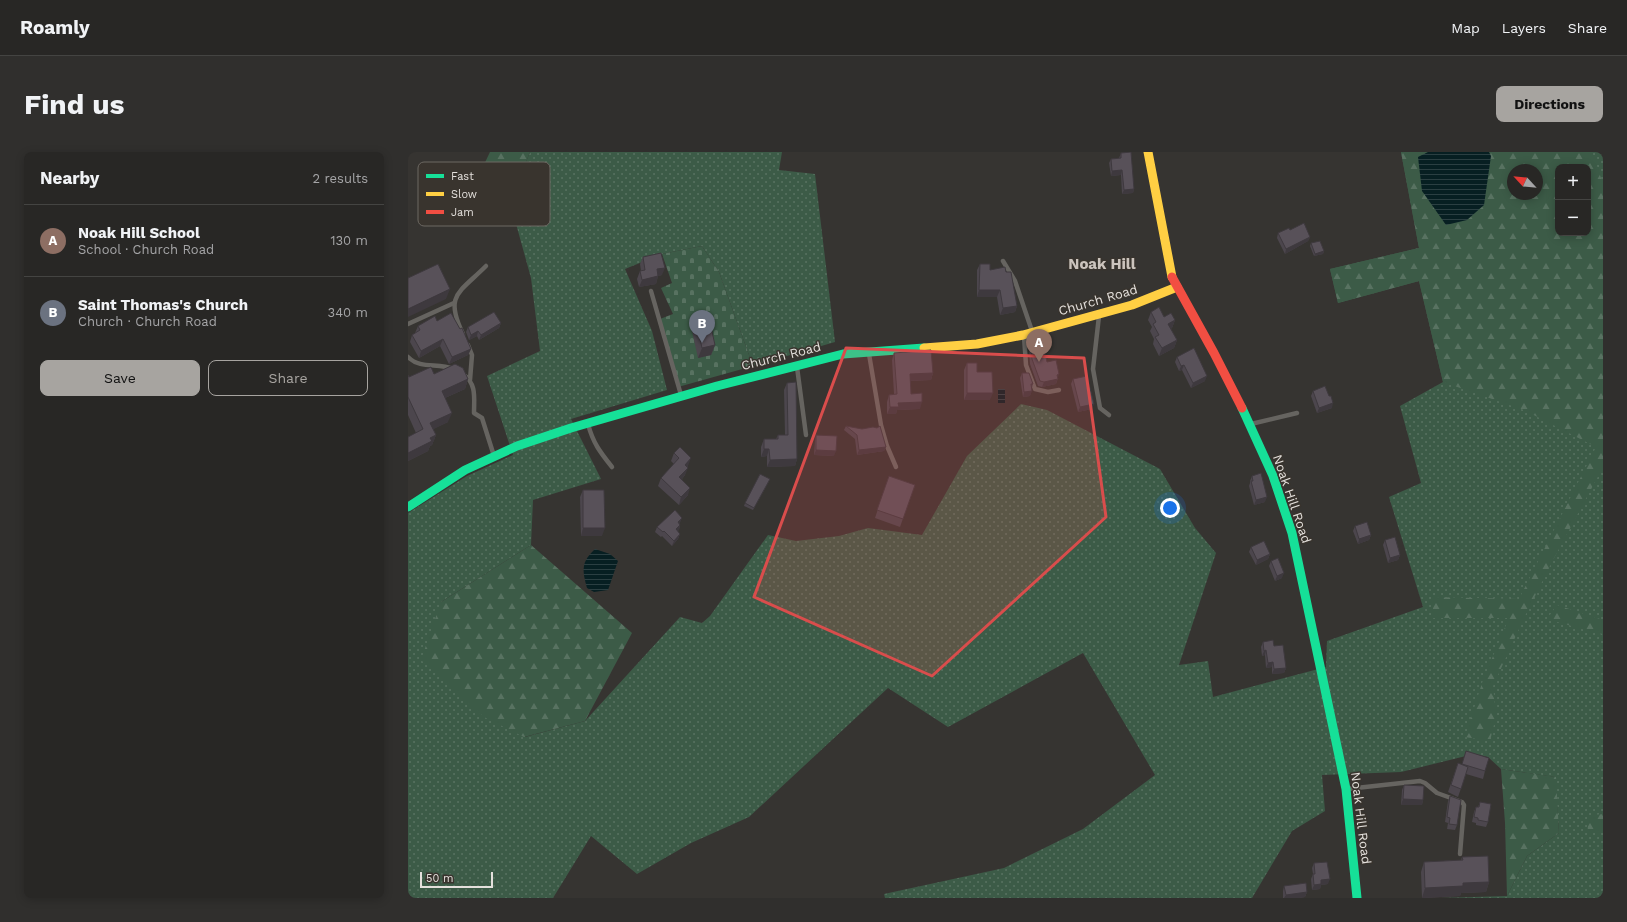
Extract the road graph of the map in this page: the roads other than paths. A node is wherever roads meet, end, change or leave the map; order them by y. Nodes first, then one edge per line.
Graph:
1 (1148, 152) edge
2 (1003, 261) dead end
3 (486, 266) dead end
4 (1177, 287) junction
5 (650, 291) dead end
6 (454, 303) junction
7 (1099, 314) junction
8 (408, 324) edge
9 (1028, 334) junction
10 (868, 352) junction
11 (408, 357) edge
12 (797, 366) junction
13 (470, 380) junction
14 (1060, 390) dead end
15 (682, 396) junction
16 (1297, 413) dead end
17 (1109, 415) dead end
18 (588, 424) junction
19 (1250, 424) junction
20 (806, 434) dead end
21 (494, 456) junction
22 (612, 467) dead end
23 (896, 467) dead end
24 (408, 507) edge
25 (1346, 789) junction
26 (1460, 854) dead end
27 (1357, 898) edge

1 - 4 street, Noak Hill Road
2 - 9 lane
3 - 6 lane
4 - 7 street, Church Road
4 - 19 street, Noak Hill Road
5 - 15 lane
6 - 8 lane
6 - 13 lane
7 - 9 street, Church Road
7 - 17 lane
9 - 10 street, Church Road
9 - 14 lane
10 - 12 street, Church Road
10 - 23 lane
11 - 13 lane
12 - 15 street, Church Road
12 - 20 lane
13 - 21 lane
15 - 18 street, Church Road
16 - 19 lane
18 - 21 street, Church Road
18 - 22 lane
19 - 25 street, Noak Hill Road
21 - 24 street, Church Road
25 - 26 lane
25 - 27 street, Noak Hill Road

